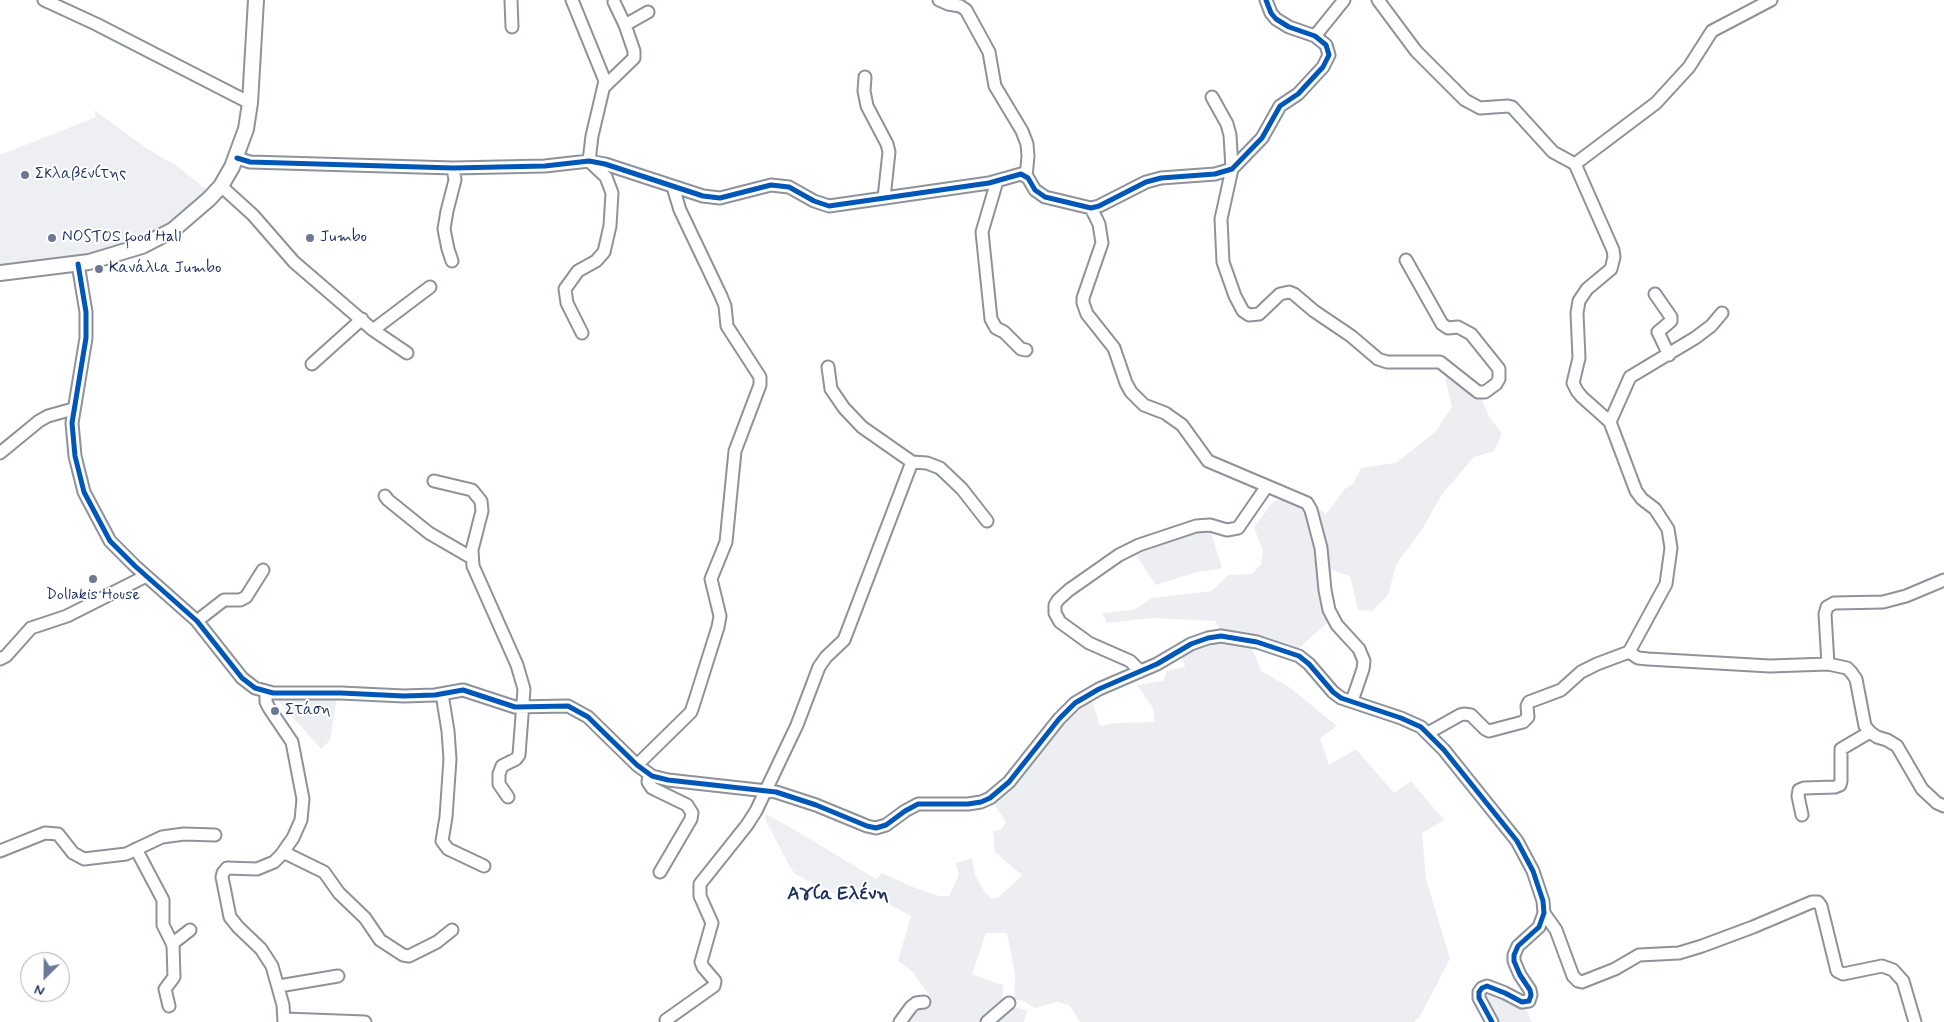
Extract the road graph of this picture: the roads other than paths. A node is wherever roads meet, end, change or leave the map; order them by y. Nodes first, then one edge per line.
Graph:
1 (44, 0) edge
2 (256, 0) edge
3 (511, 0) edge
4 (572, 0) edge
5 (939, 0) edge
6 (1266, 0) edge
7 (1344, 0) edge
8 (1378, 0) edge
9 (1771, 0) edge
10 (614, 2) dead end
11 (648, 12) dead end
12 (625, 25) junction
13 (512, 27) dead end
14 (1315, 36) junction
15 (865, 77) dead end
16 (605, 86) junction
17 (1212, 96) dead end
18 (250, 103) junction
19 (237, 158) junction
20 (588, 161) junction
21 (1575, 164) junction
22 (453, 168) junction
23 (1232, 170) junction
24 (1026, 177) junction
25 (997, 181) junction
26 (221, 186) junction
27 (673, 187) junction
28 (884, 198) junction
29 (1091, 208) junction
30 (1406, 260) dead end
31 (452, 261) dead end
32 (78, 264) junction
33 (0, 273) edge
34 (430, 287) dead end
35 (1655, 294) dead end
36 (1722, 313) dead end
37 (362, 320) junction
38 (373, 330) junction
39 (582, 333) dead end
40 (1026, 350) dead end
41 (407, 353) dead end
42 (1669, 354) junction
43 (312, 364) dead end
44 (828, 367) dead end
45 (73, 409) junction
46 (1610, 422) junction
47 (0, 453) edge
48 (912, 462) junction
49 (434, 481) dead end
50 (1267, 486) junction
51 (385, 496) dead end
52 (987, 521) dead end
53 (472, 558) junction
54 (263, 570) dead end
55 (146, 576) junction
56 (1944, 580) edge
57 (197, 621) junction
58 (1629, 652) junction
59 (0, 659) edge
60 (1828, 664) junction
61 (1140, 671) junction
62 (266, 692) junction
63 (442, 694) junction
64 (1352, 702) junction
65 (522, 708) junction
66 (1870, 732) junction
67 (1428, 733) junction
68 (637, 765) junction
69 (649, 774) junction
70 (766, 790) junction
71 (508, 797) dead end
72 (1944, 806) edge
73 (1802, 816) dead end
74 (214, 835) dead end
75 (136, 849) junction
76 (0, 851) edge
77 (283, 852) junction
78 (484, 866) dead end
79 (660, 872) dead end
80 (1544, 913) junction
81 (190, 930) dead end
82 (452, 930) dead end
83 (172, 944) junction
84 (338, 976) dead end
85 (279, 986) junction
86 (924, 1002) dead end
87 (1010, 1002) dead end
88 (169, 1006) dead end
89 (666, 1020) dead end
90 (284, 1021) edge
91 (365, 1022) edge
92 (900, 1022) edge
93 (988, 1022) edge
94 (1492, 1022) edge
95 (1916, 1022) edge

1 - 18 street
2 - 18 main road
3 - 13 street
4 - 16 street
5 - 24 street
6 - 14 street
7 - 14 street
8 - 21 street
9 - 21 street
10 - 12 street
11 - 12 street
12 - 16 street
14 - 23 street
15 - 28 street
16 - 20 street
17 - 23 street
18 - 19 main road
19 - 22 street
19 - 26 main road
20 - 22 street
20 - 27 street
20 - 39 street
21 - 46 street
22 - 31 street
23 - 29 street
23 - 30 street
24 - 25 street
24 - 29 street
25 - 28 street
25 - 40 street
26 - 32 main road
26 - 37 street
27 - 28 street
27 - 68 street
29 - 50 street
32 - 33 main road
32 - 45 street
34 - 38 street
35 - 42 street
36 - 42 street
37 - 38 street
37 - 43 street
38 - 41 street
42 - 46 street
44 - 48 street
45 - 47 street
45 - 55 street
46 - 58 street
48 - 52 street
48 - 70 street
49 - 53 street
50 - 61 street
50 - 64 street
51 - 53 street
53 - 65 street
54 - 57 street
55 - 57 street
55 - 59 street
56 - 60 street
57 - 62 street
58 - 60 street
58 - 67 street
60 - 66 street
61 - 64 street
61 - 70 street
62 - 63 street
62 - 77 street
63 - 65 street
63 - 78 street
64 - 67 street
65 - 68 street
65 - 71 street
66 - 72 street
66 - 73 street
67 - 80 street
68 - 69 street
69 - 70 street
69 - 79 street
70 - 89 street
74 - 75 street
75 - 76 street
75 - 83 street
77 - 82 street
77 - 85 street
80 - 94 street
80 - 95 street
81 - 83 street
83 - 88 street
84 - 85 street
85 - 90 street
86 - 92 street
87 - 93 street
90 - 91 street

